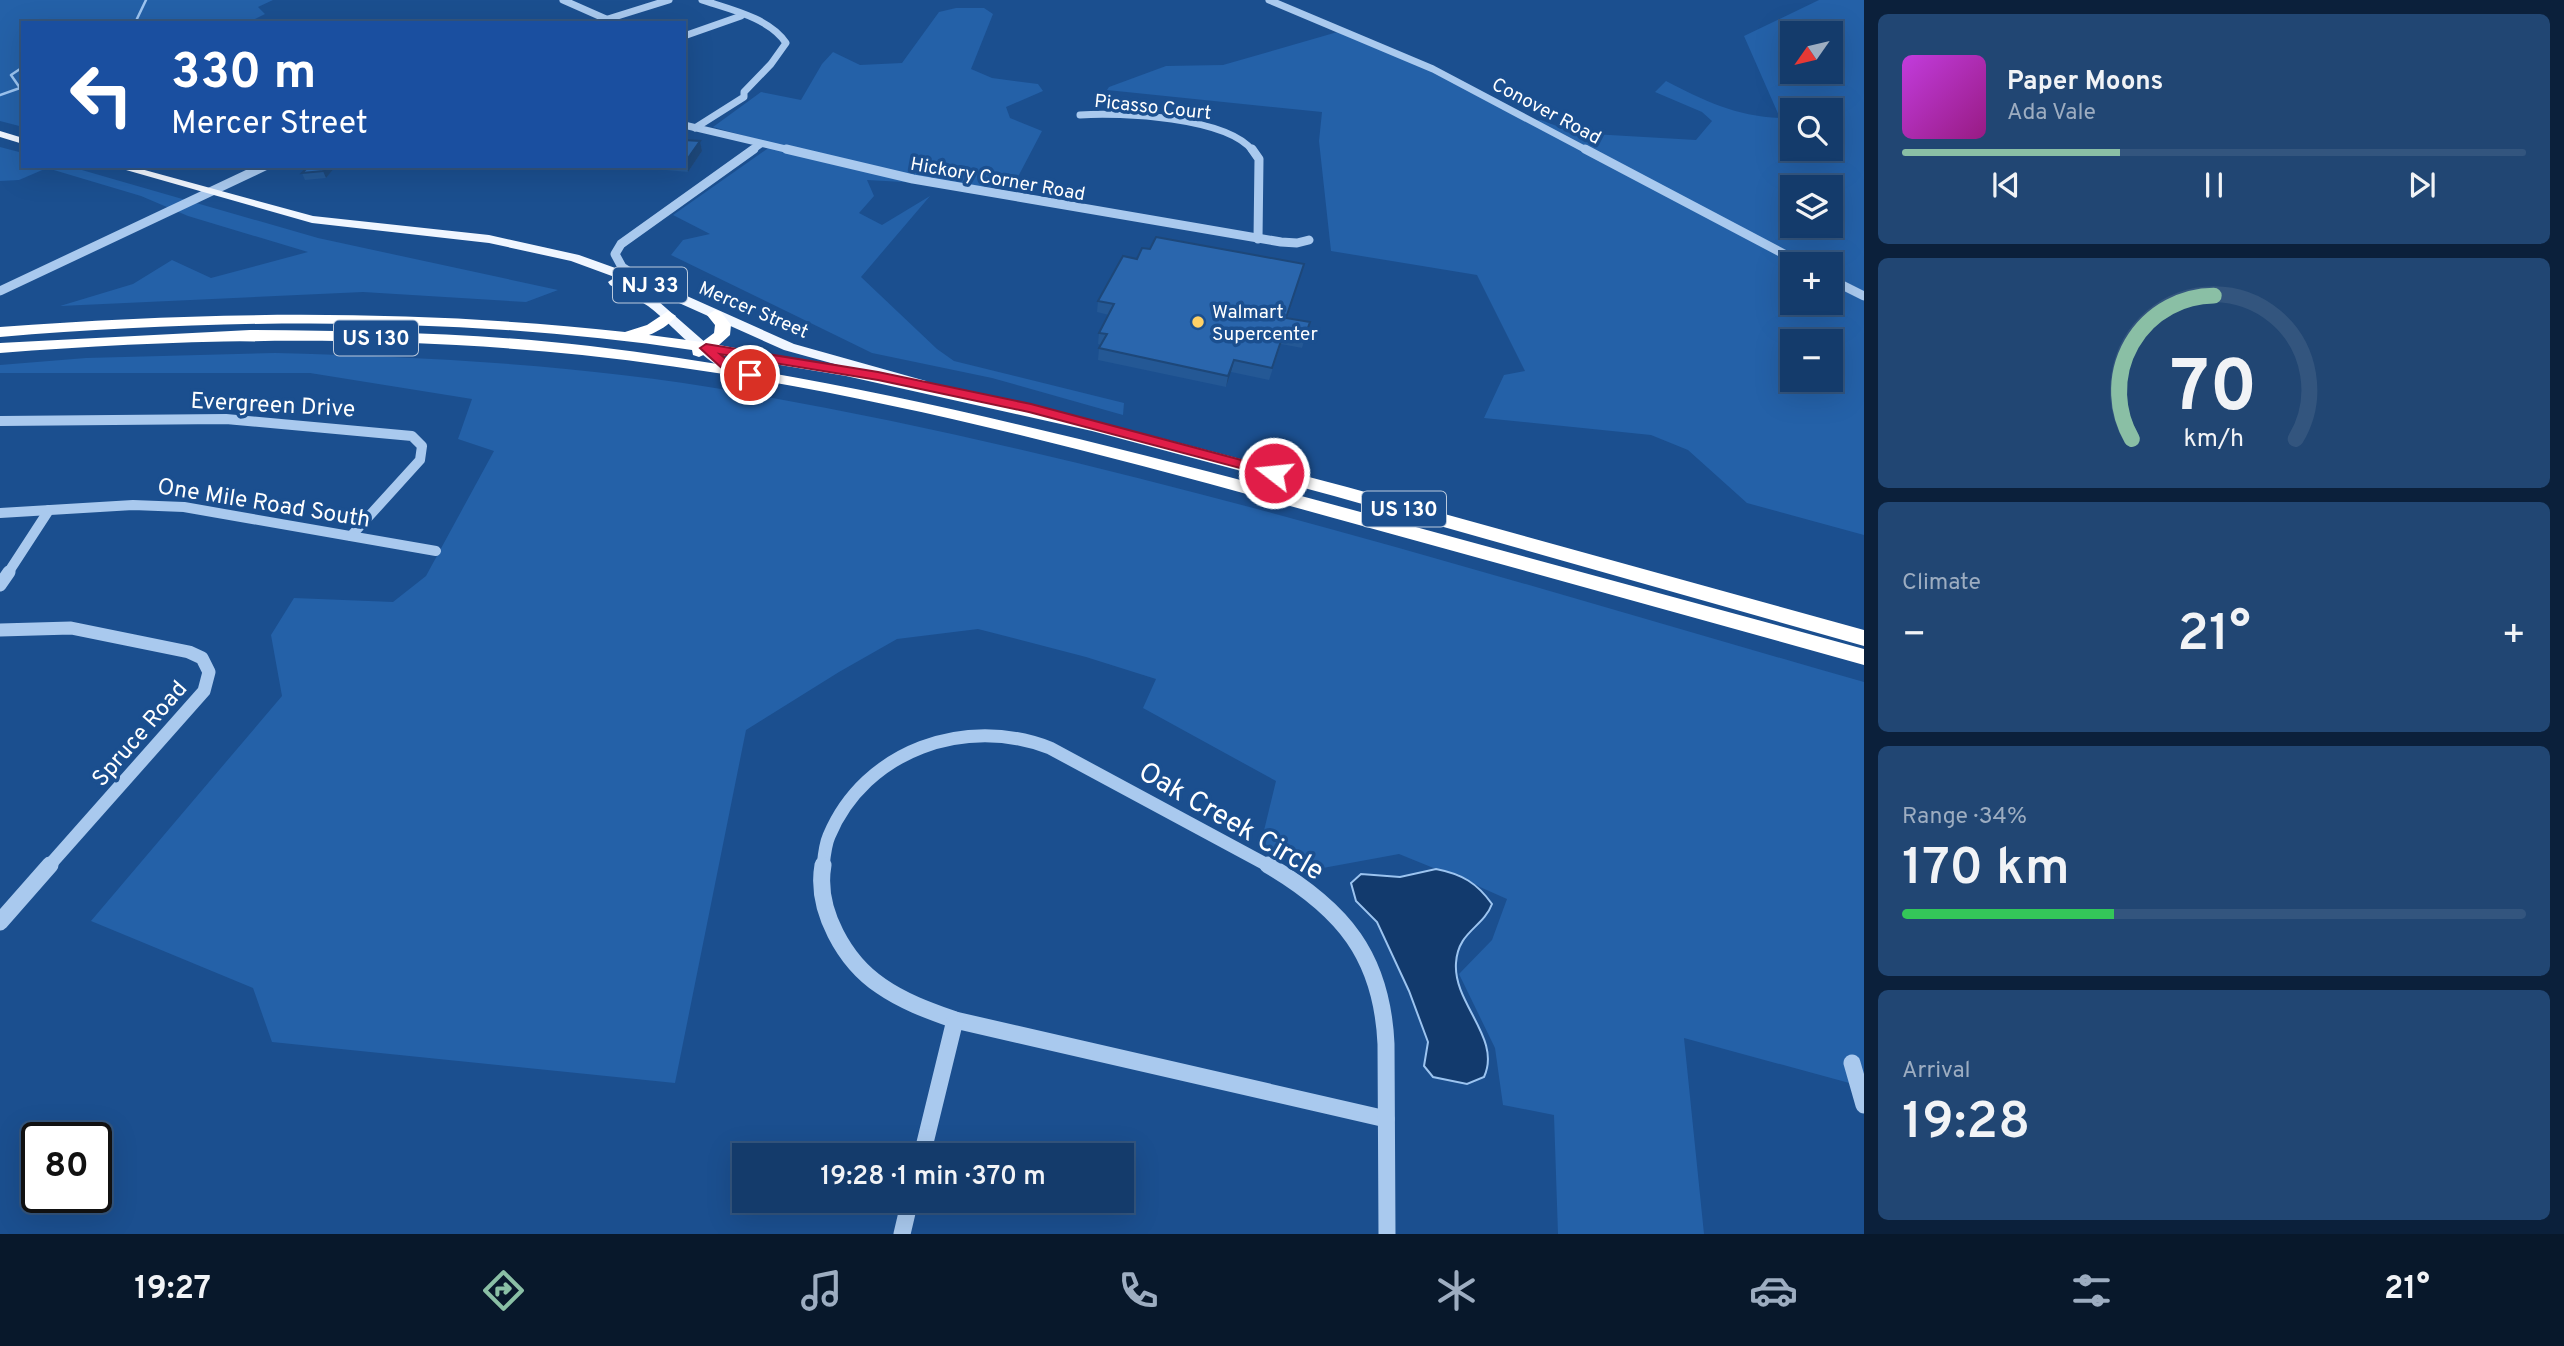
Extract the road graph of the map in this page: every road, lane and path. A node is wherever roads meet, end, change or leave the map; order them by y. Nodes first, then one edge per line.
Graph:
1 (563, 0) edge
2 (669, 0) edge
3 (702, 0) edge
4 (1269, 0) edge
5 (741, 16) junction
6 (607, 19) junction
7 (601, 21) edge
8 (686, 35) edge
9 (744, 92) junction
10 (1080, 116) dead end
11 (686, 124) edge
12 (686, 126) edge
13 (695, 128) junction
14 (0, 134) edge
15 (21, 140) edge
16 (761, 144) junction
17 (124, 168) edge
18 (261, 168) edge
19 (209, 192) junction
20 (348, 225) junction
21 (1258, 239) junction
22 (1309, 240) dead end
23 (1780, 252) edge
24 (1843, 286) edge
25 (654, 287) junction
26 (0, 291) edge
27 (1864, 296) edge
28 (715, 314) junction
29 (668, 316) junction
30 (0, 332) edge
31 (621, 337) junction
32 (0, 348) edge
33 (706, 348) junction
34 (664, 361) junction
35 (750, 375) junction
36 (942, 389) junction
37 (0, 421) edge
38 (49, 510) junction
39 (0, 513) edge
40 (352, 536) junction
41 (1499, 536) junction
42 (436, 551) dead end
43 (1494, 555) junction
44 (0, 585) edge
45 (0, 630) edge
46 (1864, 638) edge
47 (1864, 657) edge
48 (0, 922) edge
49 (956, 1020) junction
50 (1852, 1063) dead end
51 (1864, 1105) edge
52 (1386, 1119) junction
53 (925, 1143) edge
54 (907, 1213) edge
55 (902, 1234) edge
56 (1387, 1234) edge

1 - 6 street
2 - 6 street
3 - 5 street
4 - 23 street, Conover Road
5 - 8 street
5 - 9 street
6 - 7 street
9 - 11 street
9 - 13 street
10 - 21 street, Picasso Court
12 - 13 street, Hickory Corner Road
13 - 16 street, Hickory Corner Road
14 - 15 main road
16 - 21 street, Hickory Corner Road
16 - 25 street
17 - 19 main road, Mercer Street / NJ 33
18 - 19 street
19 - 20 main road, Mercer Street / NJ 33
19 - 26 street
20 - 25 main road, Mercer Street / NJ 33
20 - 29 main road, Mercer Street / NJ 33
21 - 22 street, Hickory Corner Road
24 - 27 street
25 - 28 main road, Mercer Street / NJ 33
28 - 33 highway
28 - 36 main road, Mercer Street / NJ 33
29 - 31 highway
29 - 33 main road, Mercer Street / NJ 33
30 - 31 highway, US 130
31 - 33 highway, US 130
32 - 34 highway, US 130
33 - 34 highway
33 - 35 main road, Mercer Street / NJ 33
33 - 36 highway, US 130
34 - 35 highway, US 130
35 - 43 highway, US 130
36 - 41 highway, US 130
37 - 40 street, Evergreen Drive
38 - 39 street, One Mile Road South
38 - 40 street, One Mile Road South
38 - 44 street
40 - 42 street, One Mile Road South
41 - 43 street
41 - 46 highway, US 130
43 - 47 highway, US 130
45 - 48 street, Spruce Road
49 - 52 street, Oak Creek Circle
49 - 52 street, Oak Creek Circle
49 - 53 street
50 - 51 street
52 - 56 street
54 - 55 street

